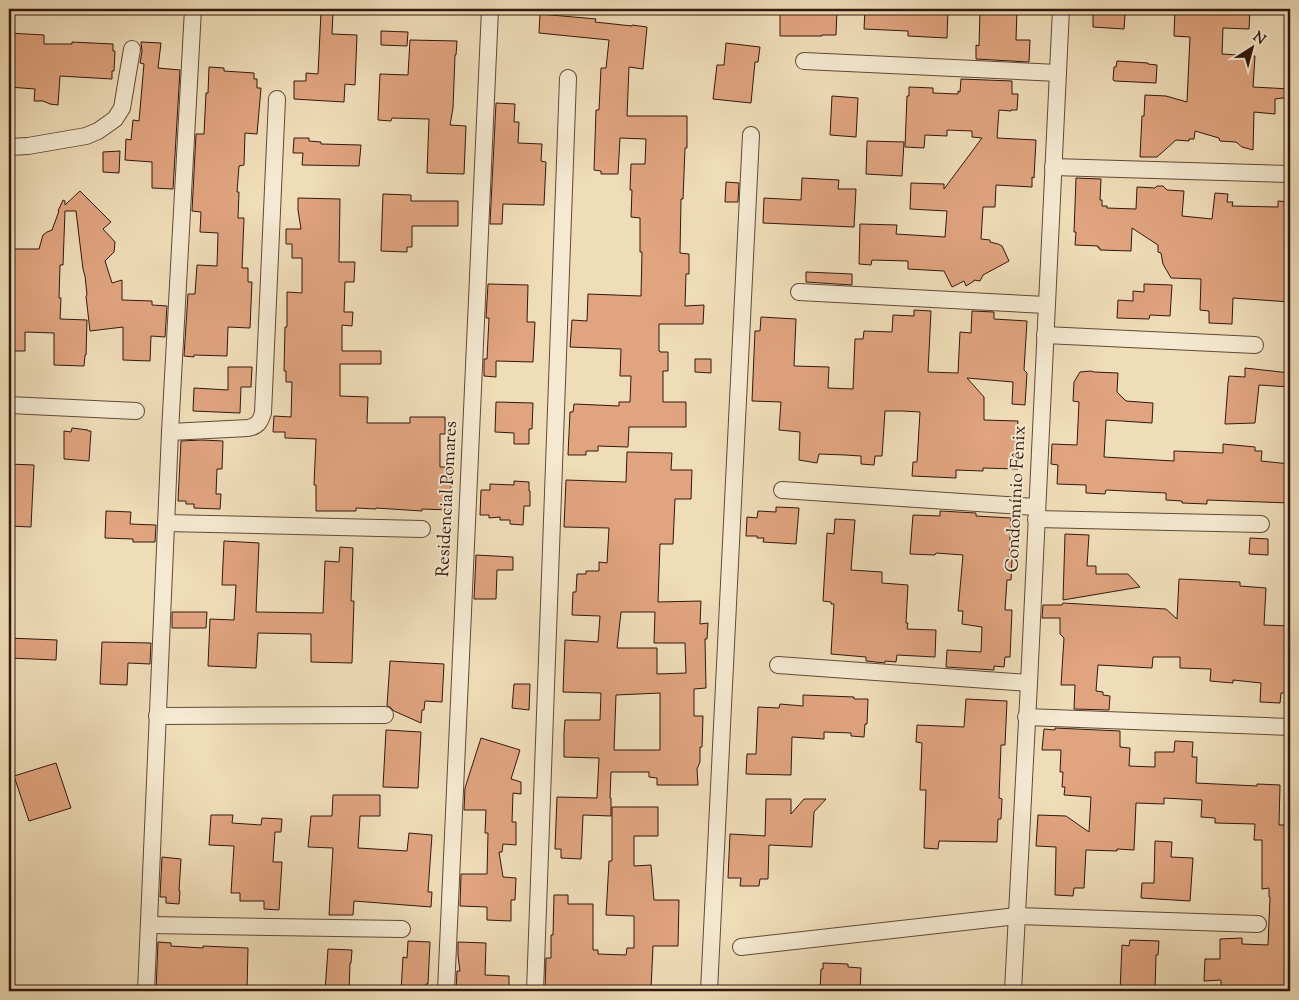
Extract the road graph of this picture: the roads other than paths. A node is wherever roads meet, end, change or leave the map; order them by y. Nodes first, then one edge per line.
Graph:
1 (193, 9) edge
2 (490, 9) edge
3 (1061, 9) edge
4 (132, 49) dead end
5 (804, 60) dead end
6 (1058, 73) junction
7 (568, 78) dead end
8 (277, 99) dead end
9 (751, 135) dead end
10 (9, 148) edge
11 (1053, 168) junction
12 (1290, 174) edge
13 (799, 292) dead end
14 (1046, 305) junction
15 (1045, 335) junction
16 (1255, 345) dead end
17 (9, 405) edge
18 (136, 411) dead end
19 (170, 432) junction
20 (782, 490) dead end
21 (1036, 513) junction
22 (166, 523) junction
23 (1261, 524) dead end
24 (422, 529) dead end
25 (778, 665) dead end
26 (1029, 683) junction
27 (385, 715) dead end
28 (157, 716) junction
29 (1026, 717) junction
30 (1290, 727) edge
31 (1017, 916) junction
32 (1258, 924) dead end
33 (149, 925) junction
34 (402, 929) dead end
35 (741, 947) dead end
36 (146, 991) edge
37 (446, 991) edge
38 (535, 991) edge
39 (709, 991) edge
40 (1013, 991) edge

1 - 19 street
2 - 37 street, Residencial Pomares
3 - 6 street, Condomínio Fênix
4 - 10 street
5 - 6 street
6 - 11 street, Condomínio Fênix
7 - 38 street
8 - 19 street
9 - 39 street
11 - 12 street
11 - 14 street, Condomínio Fênix
13 - 14 street
14 - 15 street, Condomínio Fênix
15 - 16 street
15 - 21 street, Condomínio Fênix
17 - 18 street
19 - 22 street
20 - 21 street
21 - 23 street
21 - 26 street, Condomínio Fênix
22 - 24 street
22 - 28 street
25 - 26 street
26 - 29 street, Condomínio Fênix
27 - 28 street
28 - 33 street
29 - 30 street
29 - 31 street, Condomínio Fênix
31 - 32 street
31 - 35 street
31 - 40 street, Condomínio Fênix
33 - 34 street
33 - 36 street

